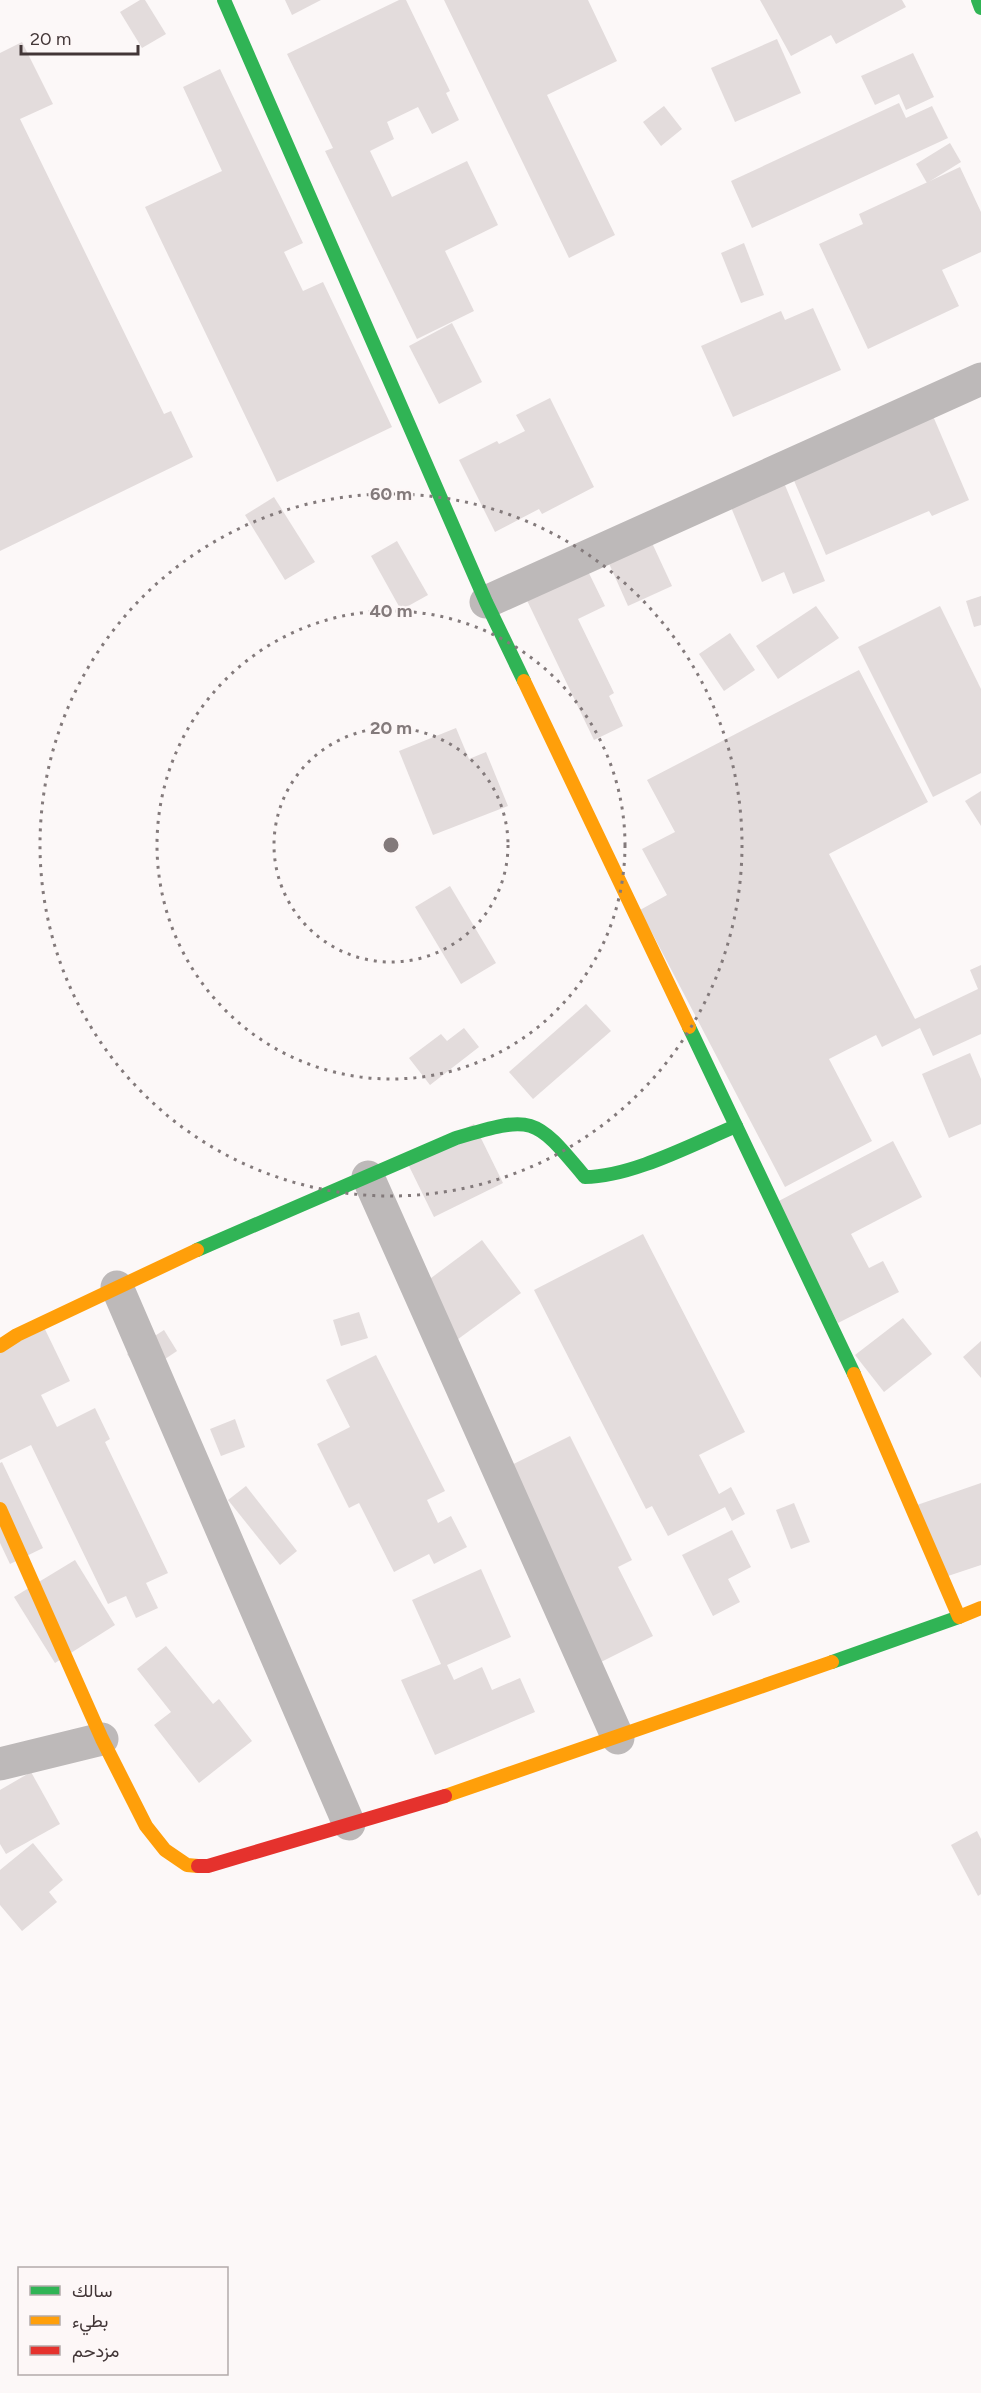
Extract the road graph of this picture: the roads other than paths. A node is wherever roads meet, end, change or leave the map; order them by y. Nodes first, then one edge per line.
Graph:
1 (224, 0) edge
2 (978, 0) edge
3 (981, 8) edge
4 (981, 379) edge
5 (486, 602) junction
6 (736, 1126) junction
7 (368, 1177) junction
8 (117, 1287) junction
9 (0, 1346) edge
10 (0, 1509) edge
11 (981, 1608) edge
12 (959, 1617) junction
13 (618, 1738) junction
14 (102, 1739) junction
15 (0, 1764) edge
16 (349, 1824) junction

1 - 5 street
2 - 3 street
4 - 5 street
5 - 6 street
6 - 7 street
6 - 12 street
7 - 8 street
7 - 13 street
8 - 9 street
8 - 16 street
10 - 14 street
11 - 12 street
12 - 13 street
13 - 16 street
14 - 15 street
14 - 16 street

